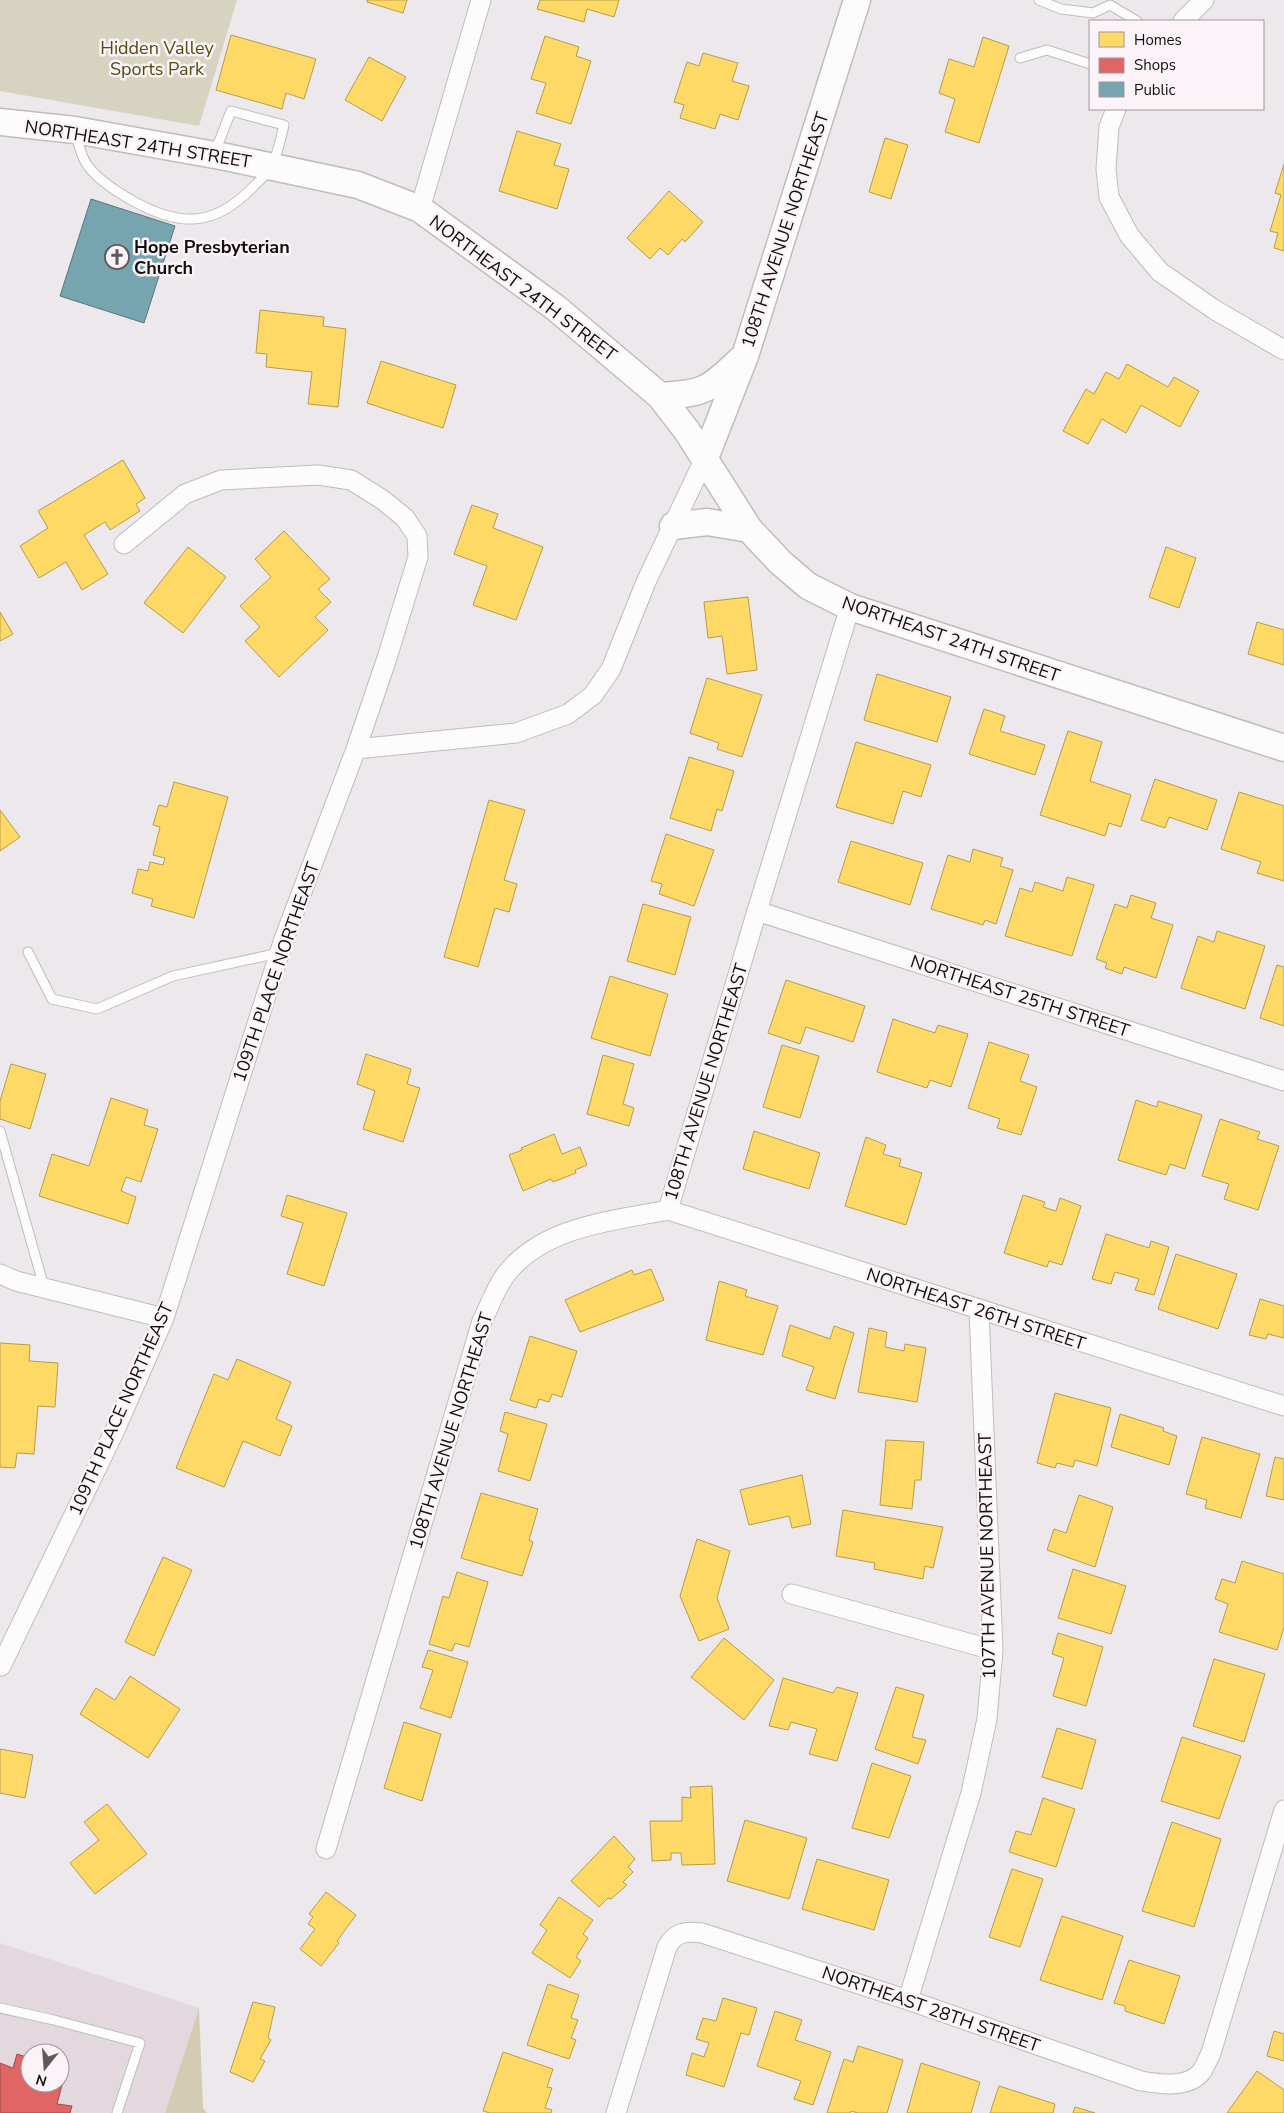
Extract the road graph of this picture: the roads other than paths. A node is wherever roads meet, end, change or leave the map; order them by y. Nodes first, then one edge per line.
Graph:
1 (480, 0) edge
2 (857, 0) edge
3 (1039, 0) edge
4 (1204, 0) edge
5 (1135, 20) edge
6 (1184, 20) edge
7 (1020, 58) dead end
8 (1089, 64) edge
9 (1116, 110) edge
10 (0, 122) edge
11 (75, 130) junction
12 (214, 154) junction
13 (272, 166) junction
14 (420, 209) junction
15 (1284, 350) edge
16 (745, 356) junction
17 (660, 396) junction
18 (704, 458) junction
19 (673, 526) junction
20 (749, 529) junction
21 (124, 544) dead end
22 (850, 607) junction
23 (1284, 748) edge
24 (356, 749) junction
25 (757, 911) junction
26 (28, 952) dead end
27 (280, 953) junction
28 (1284, 1080) edge
29 (0, 1131) edge
30 (668, 1210) junction
31 (0, 1274) edge
32 (44, 1288) junction
33 (979, 1311) junction
34 (164, 1318) junction
35 (1284, 1406) edge
36 (792, 1594) dead end
37 (993, 1650) junction
38 (1, 1666) edge
39 (1284, 1810) edge
40 (326, 1849) dead end
41 (908, 2000) junction
42 (0, 2008) edge
43 (117, 2113) edge
44 (616, 2113) edge

1 - 14 street
2 - 16 main road, 108TH AVENUE NORTHEAST
3 - 5 lane
4 - 6 street
7 - 8 lane
9 - 15 street
10 - 11 main road, NORTHEAST 24TH STREET
11 - 12 main road, NORTHEAST 24TH STREET
11 - 13 lane
12 - 13 main road, NORTHEAST 24TH STREET
12 - 13 lane
13 - 14 main road, NORTHEAST 24TH STREET
14 - 17 main road, NORTHEAST 24TH STREET
16 - 17 main road
16 - 18 main road, 108TH AVENUE NORTHEAST
17 - 18 main road, NORTHEAST 24TH STREET
18 - 19 street
18 - 20 main road, NORTHEAST 24TH STREET
19 - 20 main road
19 - 24 street
20 - 22 main road, NORTHEAST 24TH STREET
21 - 24 street, 109TH PLACE NORTHEAST
22 - 23 main road, NORTHEAST 24TH STREET
22 - 25 street, 108TH AVENUE NORTHEAST
24 - 27 street, 109TH PLACE NORTHEAST
25 - 28 street, NORTHEAST 25TH STREET
25 - 30 street, 108TH AVENUE NORTHEAST
26 - 27 lane
27 - 34 street, 109TH PLACE NORTHEAST
29 - 32 lane
30 - 33 street, NORTHEAST 26TH STREET
30 - 40 street, 108TH AVENUE NORTHEAST
31 - 32 street
32 - 34 street
33 - 35 street, NORTHEAST 26TH STREET
33 - 37 street, 107TH AVENUE NORTHEAST
34 - 38 street, 109TH PLACE NORTHEAST
36 - 37 street
37 - 41 street, 107TH AVENUE NORTHEAST
39 - 41 street, NORTHEAST 28TH STREET
41 - 44 street, NORTHEAST 28TH STREET
42 - 43 lane

